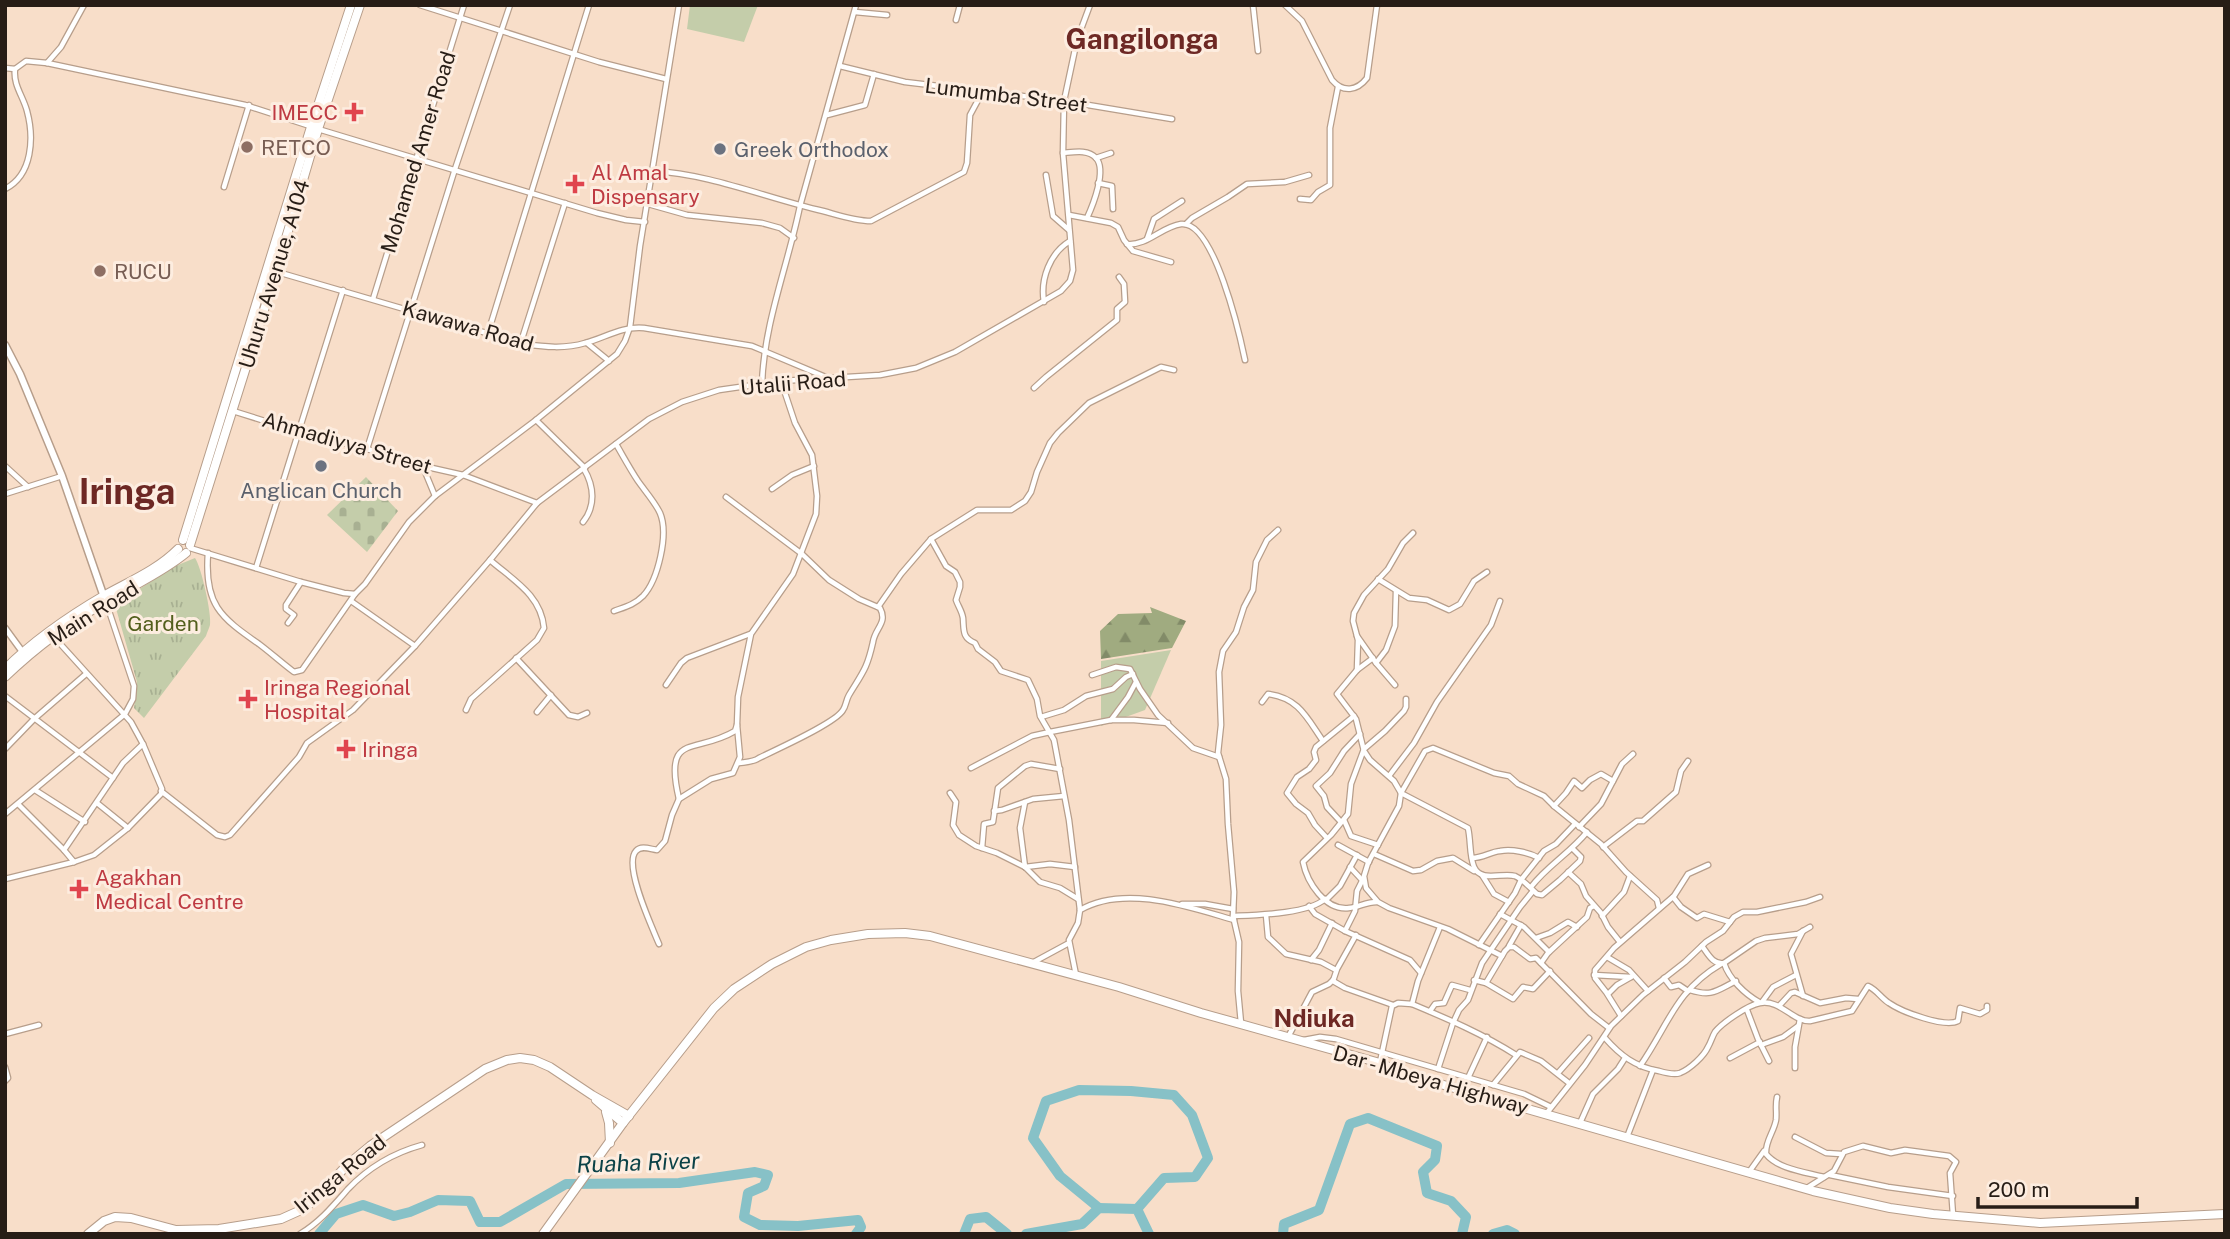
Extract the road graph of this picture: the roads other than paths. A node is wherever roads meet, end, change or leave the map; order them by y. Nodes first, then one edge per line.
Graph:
1 (84, 5) edge
2 (351, 5) edge
3 (360, 5) edge
4 (420, 5) edge
5 (464, 5) edge
6 (510, 5) edge
7 (589, 5) edge
8 (679, 5) edge
9 (856, 5) edge
10 (960, 5) edge
11 (1090, 5) edge
12 (1253, 5) edge
13 (1285, 5) edge
14 (1377, 5) edge
15 (855, 12) junction
16 (887, 15) dead end
17 (460, 17) junction
18 (956, 20) dead end
19 (501, 31) junction
20 (1258, 51) dead end
21 (574, 54) junction
22 (47, 63) junction
23 (841, 66) junction
24 (5, 68) edge
25 (15, 69) junction
26 (874, 74) junction
27 (666, 79) junction
28 (1338, 87) junction
29 (982, 91) junction
30 (1064, 101) junction
31 (248, 105) junction
32 (827, 115) junction
33 (1172, 119) dead end
34 (314, 128) junction
35 (1063, 153) junction
36 (1111, 153) dead end
37 (418, 158) junction
38 (1096, 158) junction
39 (455, 169) junction
40 (653, 171) junction
41 (1046, 175) dead end
42 (1309, 175) dead end
43 (1098, 183) junction
44 (224, 187) dead end
45 (5, 188) edge
46 (531, 192) junction
47 (1300, 199) dead end
48 (1182, 201) dead end
49 (565, 203) junction
50 (648, 204) junction
51 (800, 206) junction
52 (1112, 209) dead end
53 (1069, 215) junction
54 (1087, 218) junction
55 (645, 222) junction
56 (1186, 224) junction
57 (1070, 230) junction
58 (794, 238) junction
59 (1147, 239) junction
60 (1070, 241) junction
61 (1126, 244) junction
62 (1171, 262) dead end
63 (267, 269) junction
64 (276, 272) junction
65 (1119, 276) dead end
66 (343, 290) junction
67 (373, 299) junction
68 (1044, 302) junction
69 (411, 310) junction
70 (630, 327) junction
71 (488, 333) junction
72 (521, 342) junction
73 (587, 343) junction
74 (5, 345) edge
75 (766, 350) junction
76 (1245, 360) dead end
77 (609, 361) junction
78 (1174, 370) dead end
79 (831, 379) junction
80 (780, 382) junction
81 (762, 384) junction
82 (1034, 388) dead end
83 (231, 410) junction
84 (536, 420) junction
85 (300, 432) junction
86 (616, 443) junction
87 (367, 449) junction
88 (5, 466) edge
89 (423, 466) junction
90 (814, 466) junction
91 (584, 469) junction
92 (463, 475) junction
93 (62, 476) junction
94 (28, 487) junction
95 (772, 489) dead end
96 (5, 494) edge
97 (435, 496) junction
98 (726, 497) dead end
99 (537, 503) junction
100 (583, 522) dead end
101 (1278, 530) dead end
102 (1413, 533) dead end
103 (931, 539) junction
104 (185, 547) junction
105 (208, 553) junction
106 (802, 554) junction
107 (490, 561) junction
108 (256, 568) junction
109 (1487, 572) dead end
110 (1378, 579) junction
111 (301, 582) junction
112 (1396, 590) junction
113 (355, 594) junction
114 (105, 598) junction
115 (351, 601) junction
116 (1500, 601) dead end
117 (878, 607) junction
118 (614, 611) dead end
119 (288, 623) dead end
120 (5, 628) edge
121 (751, 634) junction
122 (1357, 635) junction
123 (53, 636) junction
124 (415, 646) junction
125 (24, 654) junction
126 (516, 658) junction
127 (1374, 661) junction
128 (5, 668) edge
129 (1357, 670) junction
130 (86, 674) junction
131 (1134, 674) junction
132 (1091, 675) dead end
133 (5, 677) edge
134 (1136, 681) junction
135 (666, 685) dead end
136 (1395, 685) dead end
137 (551, 695) junction
138 (5, 696) edge
139 (1406, 698) dead end
140 (1262, 702) dead end
141 (466, 709) dead end
142 (537, 712) dead end
143 (587, 713) dead end
144 (125, 714) junction
145 (1354, 716) junction
146 (1041, 718) junction
147 (34, 719) junction
148 (1111, 720) junction
149 (1168, 723) junction
150 (737, 725) junction
151 (1050, 732) junction
152 (1360, 733) junction
153 (1323, 741) junction
154 (143, 744) junction
155 (5, 749) edge
156 (1364, 749) junction
157 (79, 753) junction
158 (1633, 754) dead end
159 (1219, 757) junction
160 (1688, 761) dead end
161 (738, 763) junction
162 (971, 768) dead end
163 (1060, 769) junction
164 (1389, 776) junction
165 (113, 778) junction
166 (1614, 781) junction
167 (35, 790) junction
168 (161, 791) junction
169 (950, 793) dead end
170 (1401, 793) junction
171 (1065, 796) junction
172 (679, 799) junction
173 (1025, 802) junction
174 (97, 803) junction
175 (18, 804) junction
176 (1554, 807) junction
177 (994, 811) junction
178 (5, 814) edge
179 (1343, 821) junction
180 (85, 822) junction
181 (1577, 825) junction
182 (128, 828) junction
183 (1587, 832) junction
184 (1327, 838) junction
185 (1338, 845) dead end
186 (1378, 845) junction
187 (1603, 847) junction
188 (982, 848) junction
189 (1573, 849) junction
190 (64, 850) junction
191 (1374, 854) junction
192 (1357, 855) junction
193 (1472, 858) junction
194 (1539, 858) junction
195 (74, 862) junction
196 (1369, 862) junction
197 (1708, 865) dead end
198 (1350, 866) junction
199 (1024, 867) junction
200 (1075, 867) junction
201 (1568, 872) junction
202 (1481, 874) junction
203 (1630, 876) junction
204 (1363, 878) junction
205 (5, 879) edge
206 (1521, 880) junction
207 (1532, 889) junction
208 (1672, 897) junction
209 (1820, 897) dead end
210 (1078, 899) junction
211 (1325, 900) junction
212 (1378, 902) junction
213 (1509, 902) junction
214 (1181, 904) junction
215 (1317, 905) junction
216 (1309, 906) junction
217 (1356, 906) junction
218 (1594, 906) junction
219 (1659, 908) junction
220 (1080, 910) junction
221 (1315, 914) junction
222 (1500, 914) junction
223 (1233, 915) junction
224 (1266, 915) junction
225 (1602, 916) junction
226 (1512, 919) junction
227 (1730, 922) junction
228 (1332, 923) junction
229 (1521, 925) junction
230 (1440, 927) junction
231 (1577, 927) junction
232 (1810, 927) dead end
233 (1803, 930) junction
234 (1345, 931) junction
235 (1356, 935) junction
236 (1535, 938) junction
237 (1620, 942) junction
238 (1069, 943) junction
239 (659, 944) dead end
240 (1479, 944) junction
241 (1702, 946) junction
242 (1508, 947) junction
243 (1490, 950) junction
244 (1549, 952) junction
245 (1502, 957) junction
246 (1607, 957) junction
247 (1311, 960) junction
248 (1031, 963) junction
249 (1541, 963) junction
250 (1723, 964) junction
251 (1336, 970) junction
252 (1550, 971) junction
253 (1422, 973) junction
254 (1594, 975) junction
255 (1796, 975) junction
256 (1076, 976) junction
257 (1633, 977) junction
258 (1664, 978) junction
259 (1333, 980) junction
260 (1474, 980) junction
261 (1736, 981) junction
262 (1486, 983) junction
263 (1470, 990) junction
264 (1648, 991) junction
265 (1689, 991) junction
266 (1608, 994) junction
267 (1802, 996) junction
268 (1858, 999) junction
269 (1761, 1002) junction
270 (1412, 1004) junction
271 (1393, 1006) junction
272 (1779, 1006) junction
273 (1987, 1006) dead end
274 (1747, 1010) junction
275 (1430, 1011) junction
276 (1620, 1016) junction
277 (1800, 1019) junction
278 (1241, 1023) junction
279 (1453, 1023) junction
280 (39, 1025) dead end
281 (1798, 1026) junction
282 (1609, 1028) junction
283 (5, 1034) edge
284 (1288, 1037) junction
285 (1487, 1037) junction
286 (1589, 1038) dead end
287 (1605, 1038) junction
288 (1300, 1041) junction
289 (1760, 1043) junction
290 (1382, 1053) junction
291 (1516, 1055) junction
292 (1625, 1058) junction
293 (1730, 1058) dead end
294 (1769, 1060) dead end
295 (1380, 1063) junction
296 (1640, 1066) junction
297 (5, 1067) edge
298 (1795, 1068) dead end
299 (1438, 1069) junction
300 (1653, 1070) junction
301 (1558, 1073) junction
302 (1468, 1078) junction
303 (5, 1081) edge
304 (1569, 1083) junction
305 (1492, 1086) junction
306 (1777, 1097) dead end
307 (644, 1099) junction
308 (607, 1107) junction
309 (1548, 1111) junction
310 (626, 1120) junction
311 (1579, 1123) junction
312 (1627, 1137) junction
313 (1796, 1137) dead end
314 (610, 1143) junction
315 (422, 1144) dead end
316 (1765, 1149) junction
317 (1841, 1154) junction
318 (1749, 1172) junction
319 (1827, 1176) junction
320 (1806, 1189) junction
321 (1953, 1196) junction
322 (2225, 1214) edge
323 (1953, 1216) junction
324 (88, 1234) edge
325 (300, 1234) edge
326 (544, 1234) edge

1 - 22 street
2 - 34 highway, Uhuru Avenue, A104
3 - 34 highway, Uhuru Avenue, A104
4 - 17 street
5 - 17 street, Mohamed Amer Road
6 - 19 street
7 - 21 street
8 - 27 street
9 - 15 street
10 - 18 street
11 - 30 street, Utalii Road
12 - 20 street
13 - 28 street
14 - 28 street
15 - 16 street
15 - 23 street
17 - 19 street
17 - 37 street, Mohamed Amer Road
19 - 21 street
19 - 39 street
21 - 27 street
21 - 46 street
22 - 25 street
22 - 31 street
23 - 26 street, Lumumba Street
23 - 32 street
24 - 25 street
25 - 45 street
26 - 29 street, Lumumba Street
26 - 32 street
27 - 40 street
28 - 47 street
29 - 30 street, Lumumba Street
29 - 51 street
30 - 33 street, Lumumba Street
30 - 35 street, Utalii Road
31 - 34 street
31 - 44 street
32 - 51 street
34 - 37 street
34 - 63 highway, Uhuru Avenue, A104
34 - 64 highway, Uhuru Avenue, A104
35 - 38 street
35 - 53 street, Utalii Road
36 - 38 street
37 - 39 street
37 - 67 street, Mohamed Amer Road
38 - 43 street
39 - 46 street
39 - 69 street
40 - 50 street
40 - 51 street
41 - 57 street
42 - 56 street
43 - 52 street
43 - 54 street
46 - 49 street
46 - 71 street
48 - 59 street
49 - 55 street
49 - 72 street
50 - 55 street
50 - 58 street
51 - 58 street
53 - 54 street
53 - 57 street, Utalii Road
54 - 61 street
55 - 70 street
56 - 59 street
56 - 76 street
57 - 60 street, Utalii Road
58 - 75 street
59 - 61 street
60 - 68 street
60 - 68 street, Utalii Road
61 - 62 street
63 - 64 street, Kawawa Road
63 - 104 highway, Uhuru Avenue, A104
64 - 66 street, Kawawa Road
64 - 83 highway, Uhuru Avenue, A104
65 - 82 street
66 - 67 street, Kawawa Road
66 - 85 street
67 - 69 street, Kawawa Road
68 - 79 street, Utalii Road
69 - 71 street, Kawawa Road
69 - 87 street
70 - 73 street, Kawawa Road
70 - 75 street, Kawawa Road
70 - 77 street
71 - 72 street, Kawawa Road
72 - 73 street, Kawawa Road
73 - 77 street
74 - 93 main road
75 - 79 street, Kawawa Road
75 - 81 street
77 - 84 street
78 - 103 street
79 - 80 street, Utalii Road
80 - 81 street, Utalii Road
80 - 90 street
81 - 86 street, Utalii Road
83 - 85 street, Ahmadiyya Street
83 - 104 highway, Uhuru Avenue, A104
84 - 91 street
84 - 92 street
85 - 87 street, Ahmadiyya Street
85 - 108 street
86 - 91 street, Utalii Road
86 - 118 street
87 - 89 street, Ahmadiyya Street
88 - 94 street
89 - 92 street, Ahmadiyya Street
89 - 97 street
90 - 95 street
90 - 106 street
91 - 99 street, Utalii Road
91 - 100 street
92 - 97 street
92 - 99 street, Ahmadiyya Street
93 - 94 street
93 - 114 main road
94 - 96 street
97 - 113 street
98 - 106 street
99 - 107 street, Utalii Road
101 - 159 street
102 - 110 street
103 - 117 street
103 - 146 street
104 - 105 street
104 - 114 highway, Main Road
105 - 108 street
105 - 115 street
106 - 117 street
106 - 121 street
107 - 124 street, Utalii Road
107 - 126 street
108 - 111 street
109 - 112 street
110 - 112 street
110 - 122 street
111 - 113 street
111 - 119 street
112 - 127 street
113 - 115 street
114 - 123 highway, Main Road
114 - 125 highway
114 - 144 street
115 - 124 street
116 - 164 street
117 - 161 street
120 - 125 street
121 - 135 street
121 - 150 street
122 - 127 street
122 - 129 street
123 - 125 highway, Main Road
123 - 130 street
124 - 168 street, Utalii Road
125 - 128 highway
125 - 133 highway, Main Road
126 - 137 street
126 - 141 street
127 - 129 street
127 - 136 street
129 - 145 street
130 - 144 street
130 - 147 street
131 - 132 street
131 - 134 street
131 - 146 street
134 - 148 street
134 - 149 street
137 - 142 street
137 - 143 street
138 - 147 street
139 - 156 street
140 - 153 street
144 - 154 street
144 - 157 street
145 - 152 street
145 - 153 street
146 - 151 street
147 - 155 street
147 - 157 street
148 - 149 street
148 - 151 street
149 - 159 street
150 - 161 street
150 - 172 street
151 - 162 street
151 - 163 street
152 - 156 street
152 - 179 street
153 - 184 street
154 - 165 street
154 - 168 street
156 - 164 street
156 - 179 street
157 - 165 street
157 - 167 street
158 - 166 street
159 - 223 street
160 - 187 street
161 - 172 street
163 - 171 street
163 - 177 street
164 - 170 street
165 - 174 street
166 - 176 street
166 - 181 street
167 - 175 street
167 - 180 street
168 - 182 street
169 - 188 street
170 - 176 street
170 - 186 street
170 - 193 street
171 - 173 street
171 - 200 street
172 - 239 street
173 - 177 street
173 - 199 street
174 - 180 street
174 - 182 street
175 - 178 street
175 - 190 street
176 - 181 street
177 - 188 street
179 - 184 street
179 - 186 street
180 - 190 street
181 - 183 street
181 - 194 street
182 - 195 street
183 - 187 street
183 - 189 street
184 - 211 street
185 - 192 street
186 - 191 street
187 - 203 street
188 - 199 street
189 - 201 street
189 - 207 street
190 - 195 street
191 - 196 street
191 - 202 street
192 - 196 street
192 - 198 street
193 - 194 street
193 - 202 street
194 - 206 street
195 - 205 street
196 - 204 street
197 - 208 street
198 - 204 street
198 - 211 street
199 - 200 street
199 - 210 street
200 - 210 street
201 - 207 street
201 - 218 street
202 - 206 street
202 - 213 street
203 - 219 street
203 - 225 street
204 - 212 street
204 - 217 street
206 - 207 street
206 - 213 street
207 - 226 street
208 - 219 street
208 - 227 street
209 - 227 street
210 - 220 street
211 - 215 street
211 - 217 street
212 - 217 street
212 - 230 street
213 - 222 street
214 - 220 street
214 - 223 street
214 - 223 street
215 - 216 street
215 - 221 street
216 - 221 street
216 - 224 street
217 - 234 street
218 - 225 street
218 - 231 street
219 - 237 street
220 - 238 street
221 - 228 street
222 - 226 street
222 - 240 street
223 - 224 street
223 - 278 street
224 - 247 street
225 - 237 street
226 - 229 street
226 - 243 street
227 - 241 street
228 - 234 street
228 - 247 street
229 - 236 street
229 - 242 street
230 - 240 street
230 - 253 street
231 - 236 street
231 - 244 street
232 - 233 street
233 - 250 street
233 - 255 street
234 - 235 street
235 - 251 street
235 - 253 street
236 - 244 street
237 - 246 street
238 - 248 street
238 - 256 street
240 - 243 street
241 - 250 street
241 - 258 street
242 - 245 street
242 - 249 street
243 - 245 street
243 - 260 street
244 - 249 street
245 - 262 street
246 - 254 street
246 - 257 street
247 - 251 street
248 - 256 highway, Dar - Mbeya Highway
248 - 307 highway, Dar - Mbeya Highway
249 - 252 street
250 - 261 street
250 - 265 street
251 - 259 street
252 - 262 street
252 - 282 street
253 - 270 street
254 - 257 street
254 - 266 street
255 - 267 street
255 - 269 street
256 - 278 highway, Dar - Mbeya Highway
257 - 264 street
257 - 266 street
258 - 264 street
258 - 265 street
259 - 271 street
259 - 284 street
260 - 262 street
260 - 263 street
261 - 265 street
261 - 269 street
263 - 275 street
263 - 279 street
264 - 276 street
265 - 296 street
266 - 276 street
267 - 268 street
267 - 272 street
268 - 273 street
268 - 277 street
269 - 272 street
269 - 274 street
270 - 271 street
270 - 275 street
271 - 290 street
272 - 277 street
274 - 289 street
274 - 300 street
275 - 279 street
276 - 282 street
277 - 281 street
278 - 284 highway, Dar - Mbeya Highway
279 - 285 street
279 - 299 street
280 - 283 street
281 - 289 street
281 - 298 street
282 - 287 street
284 - 288 highway, Dar - Mbeya Highway
285 - 291 street
285 - 302 street
286 - 301 street
287 - 292 street
287 - 304 street
288 - 290 street
288 - 295 highway, Dar - Mbeya Highway
289 - 293 street
289 - 294 street
290 - 295 street
290 - 299 street
291 - 301 street
291 - 305 street
292 - 296 street
292 - 311 street
295 - 309 highway, Dar - Mbeya Highway
296 - 300 street
297 - 303 street
299 - 302 street
300 - 312 street
301 - 304 street
302 - 305 street
304 - 309 street
305 - 309 street
306 - 316 street
307 - 308 highway
307 - 310 highway, Dar - Mbeya Highway
308 - 310 highway
308 - 314 highway
308 - 324 highway, Iringa Road
309 - 311 highway, Dar - Mbeya Highway
310 - 314 highway, Dar - Mbeya Highway
311 - 312 highway, Dar - Mbeya Highway
312 - 318 highway, Dar - Mbeya Highway
313 - 317 street
314 - 326 highway, Dar - Mbeya Highway
315 - 325 street
316 - 318 street
316 - 319 street
317 - 319 street
317 - 321 street
318 - 320 highway, Dar - Mbeya Highway
319 - 320 street
319 - 321 street
320 - 323 highway, Dar - Mbeya Highway
321 - 323 street
322 - 323 highway, Dar - Mbeya Highway

